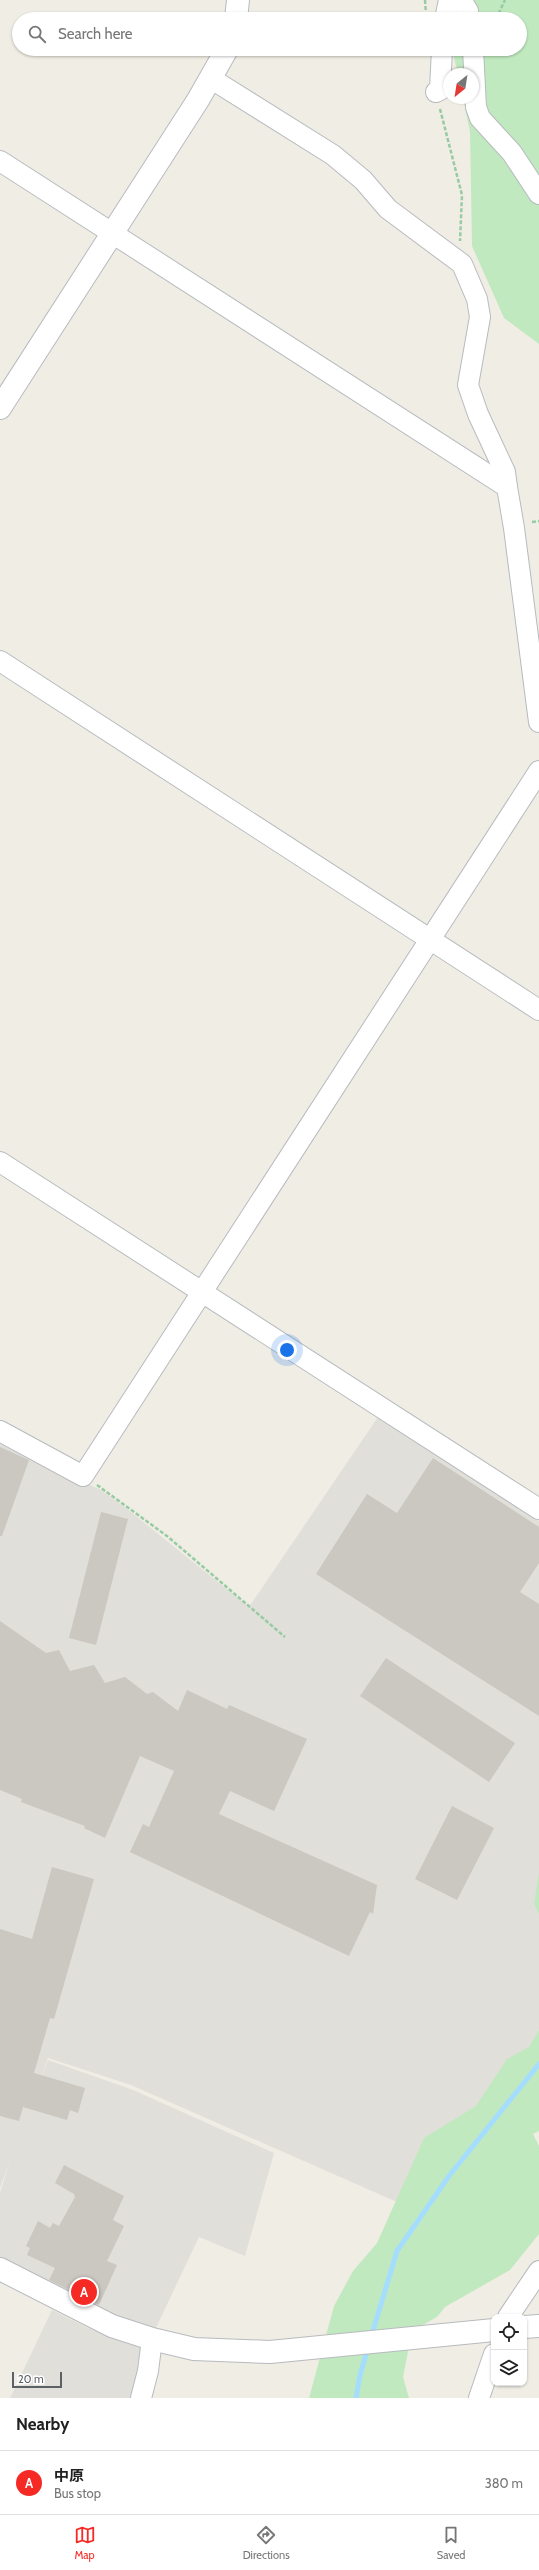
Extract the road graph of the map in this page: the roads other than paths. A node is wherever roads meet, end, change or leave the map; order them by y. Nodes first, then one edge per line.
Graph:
1 (238, 0) edge
2 (449, 0) edge
3 (461, 0) edge
4 (237, 12) edge
5 (446, 12) edge
6 (468, 12) edge
7 (223, 56) edge
8 (442, 56) edge
9 (473, 56) edge
10 (210, 78) junction
11 (436, 92) road end
12 (0, 161) edge
13 (539, 194) edge
14 (113, 233) junction
15 (0, 408) edge
16 (507, 487) junction
17 (0, 661) edge
18 (539, 722) edge
19 (539, 771) edge
20 (429, 939) junction
21 (539, 1010) edge
22 (0, 1162) edge
23 (202, 1292) junction
24 (0, 1431) edge
25 (539, 1509) edge
26 (0, 2269) edge
27 (539, 2271) edge
28 (510, 2314) edge
29 (539, 2326) edge
30 (527, 2327) edge
31 (491, 2330) edge
32 (152, 2339) junction
33 (491, 2363) edge
34 (144, 2397) edge
35 (479, 2398) edge

1 - 4 street
2 - 5 street
3 - 6 street
7 - 10 street
8 - 11 street
9 - 13 street
10 - 14 street
10 - 16 street
12 - 14 street
14 - 15 street
14 - 16 street
16 - 18 street
17 - 20 street
19 - 20 street
20 - 21 street
20 - 23 street
22 - 23 street
23 - 24 street
23 - 25 street
26 - 32 street
27 - 28 street
29 - 30 street
31 - 32 street
32 - 34 street
33 - 35 street

